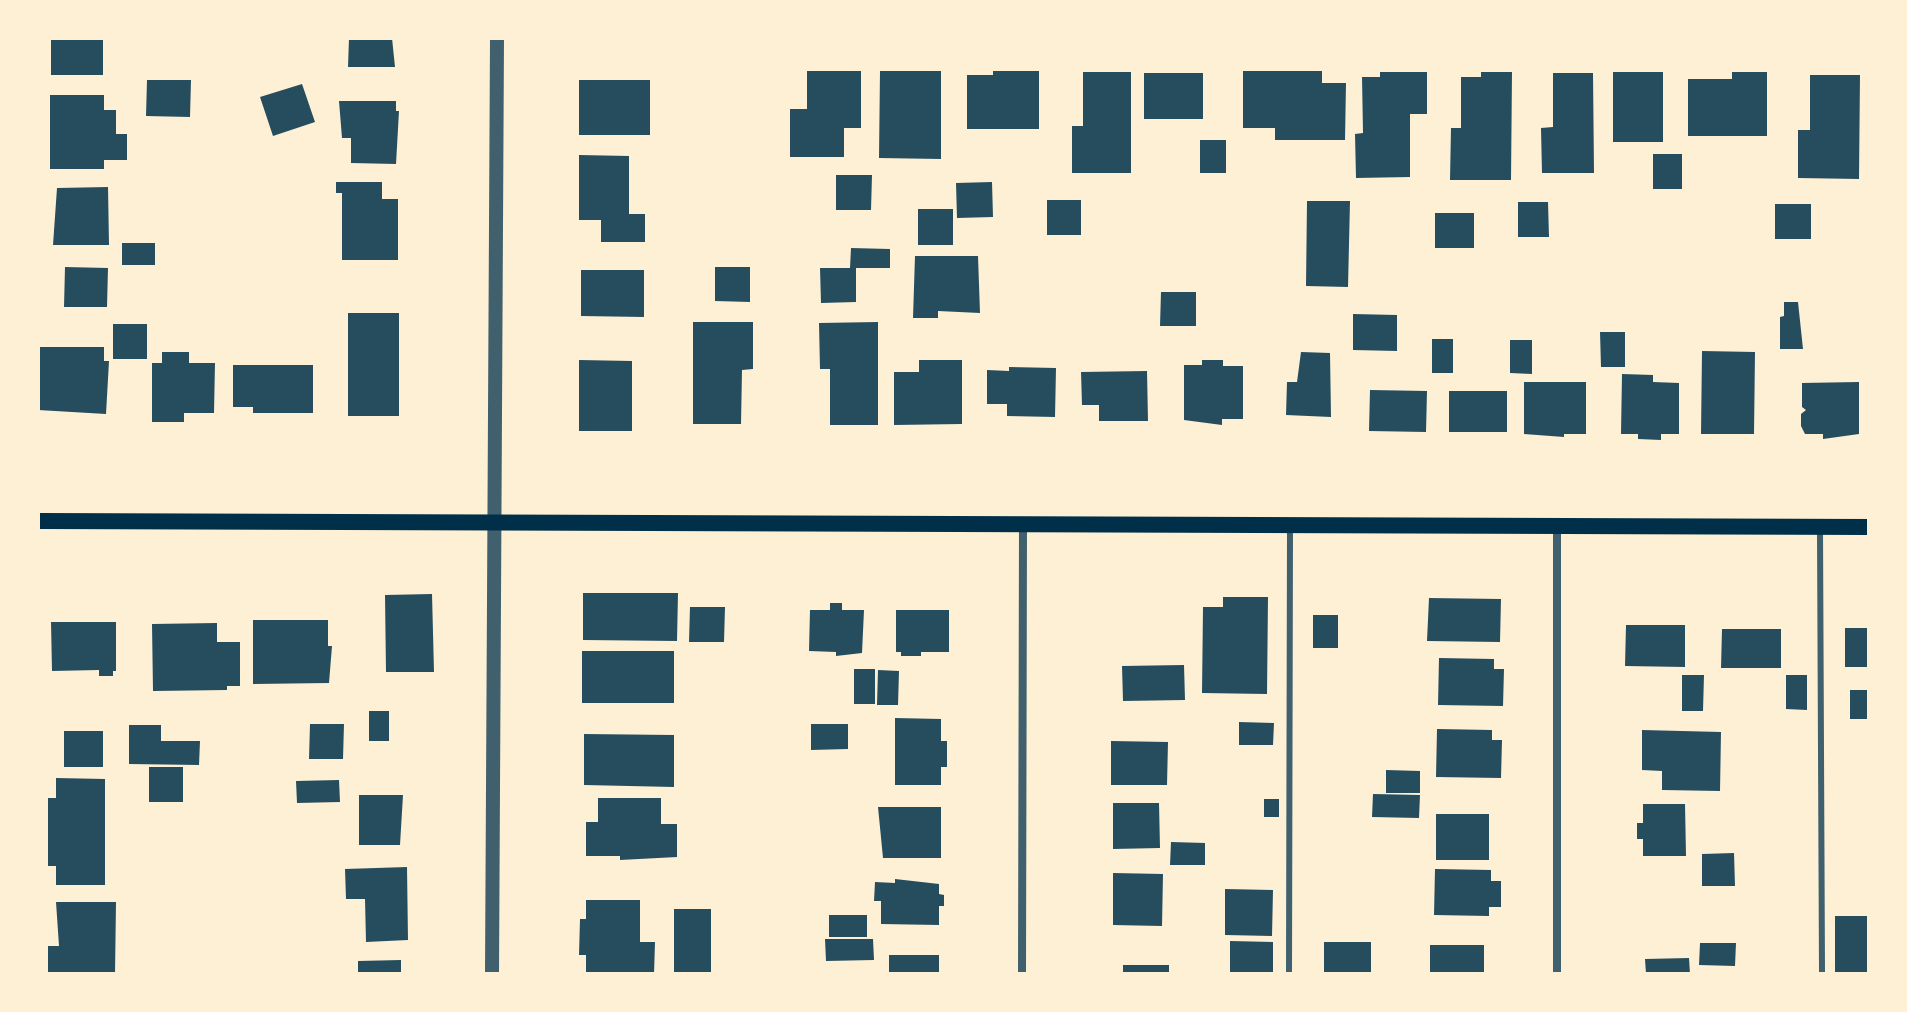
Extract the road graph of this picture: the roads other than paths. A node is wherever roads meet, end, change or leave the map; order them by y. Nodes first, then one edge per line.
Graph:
1 (497, 38) edge
2 (38, 521) edge
3 (495, 522) junction
4 (1023, 523) junction
5 (1290, 523) junction
6 (1557, 525) junction
7 (1820, 527) junction
8 (1869, 527) edge
9 (492, 974) edge
10 (1022, 974) edge
11 (1289, 974) edge
12 (1557, 974) edge
13 (1822, 974) edge

1 - 3 street
2 - 3 main road
3 - 4 main road
3 - 9 street
4 - 5 main road
4 - 10 street
5 - 6 main road
5 - 11 lane
6 - 7 main road
6 - 12 street
7 - 8 main road
7 - 13 lane

